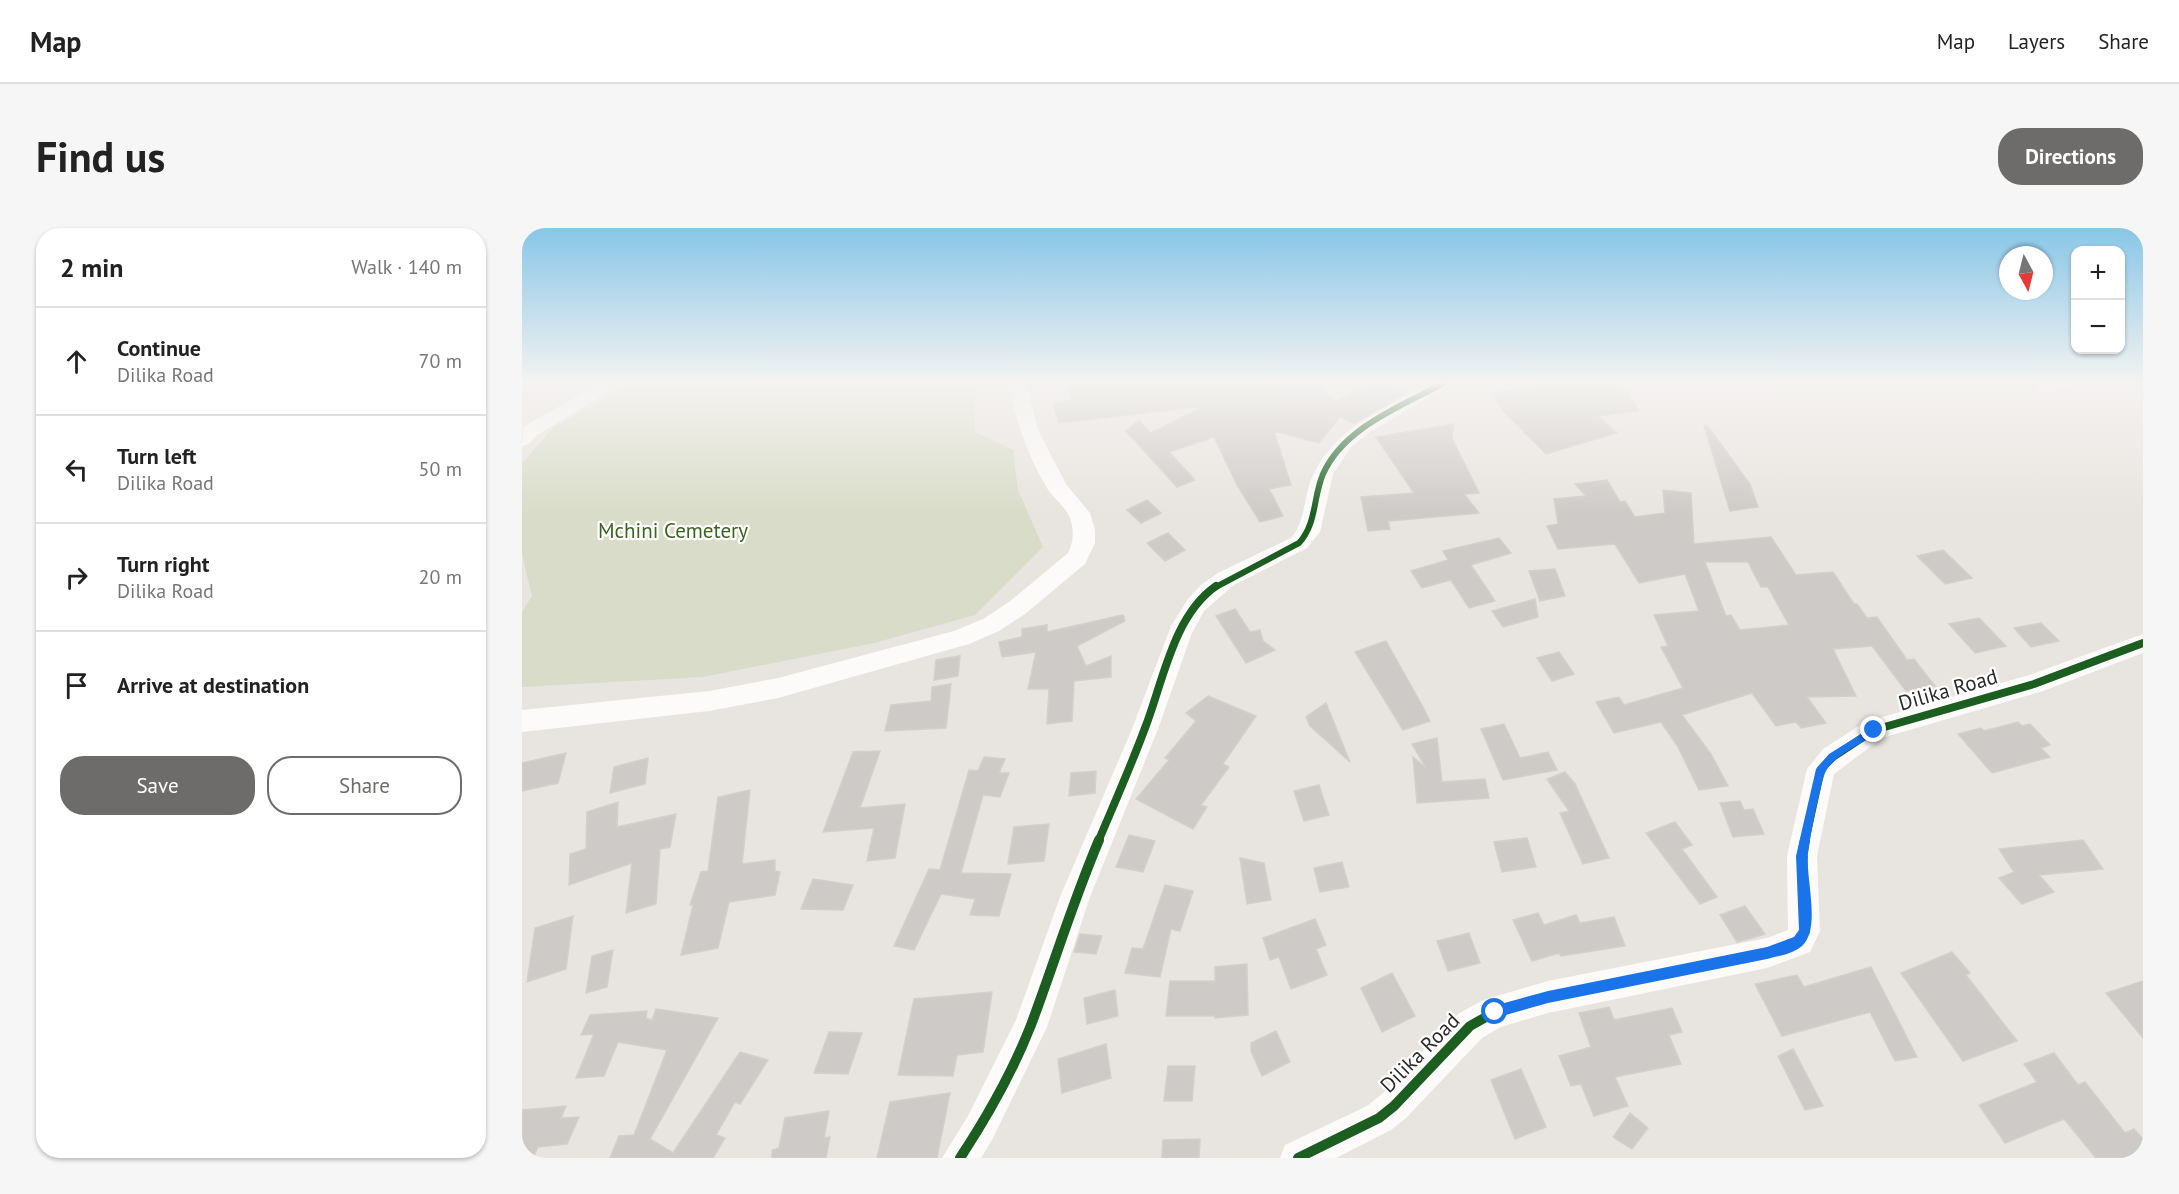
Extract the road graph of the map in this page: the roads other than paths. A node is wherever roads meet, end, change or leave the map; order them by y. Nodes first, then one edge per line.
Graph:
1 (538, 426) edge
2 (1027, 426) edge
3 (1366, 426) edge
4 (522, 440) edge
5 (2143, 643) edge
6 (522, 721) edge
7 (960, 1158) edge
8 (1298, 1158) edge

1 - 4 street
2 - 6 street
3 - 7 street
5 - 8 street, Dilika Road

